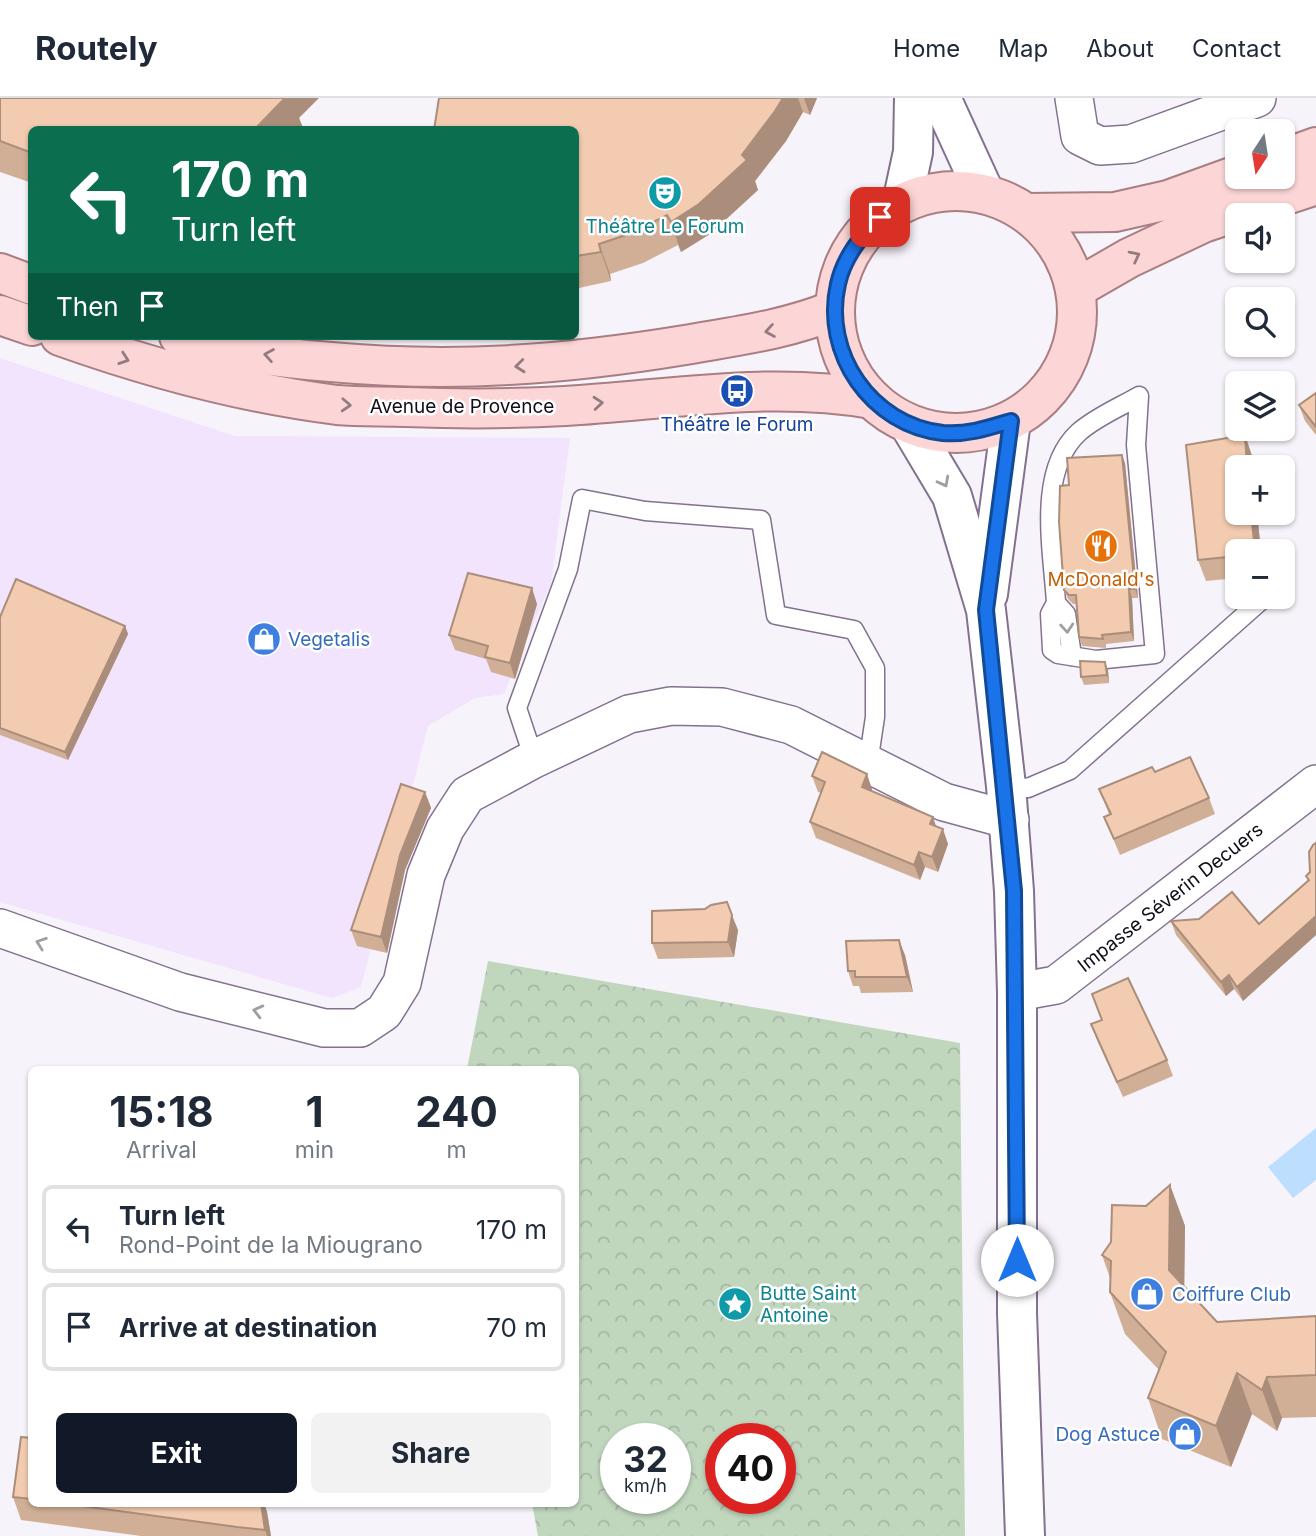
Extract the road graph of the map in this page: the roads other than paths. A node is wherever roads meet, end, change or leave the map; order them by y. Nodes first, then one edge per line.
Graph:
1 (914, 98) edge
2 (941, 98) edge
3 (1074, 98) edge
4 (1257, 98) edge
5 (1316, 147) edge
6 (1295, 155) edge
7 (1225, 179) edge
8 (1316, 185) edge
9 (985, 194) junction
10 (902, 203) junction
11 (1027, 213) junction
12 (0, 273) edge
13 (28, 284) edge
14 (1076, 289) junction
15 (834, 310) junction
16 (0, 315) edge
17 (28, 325) edge
18 (71, 340) edge
19 (192, 340) edge
20 (872, 400) junction
21 (1011, 421) junction
22 (909, 424) junction
23 (1056, 603) joint
24 (1252, 609) edge
25 (986, 610) junction
26 (534, 759) junction
27 (868, 764) junction
28 (1316, 784) edge
29 (1008, 803) junction
30 (0, 928) edge
31 (1017, 992) junction
32 (1025, 1536) edge

1 - 10 street
2 - 9 street
3 - 4 street
5 - 6 main road
7 - 11 main road
14 -> 8 main road
9 - 10 main road
9 - 11 main road
10 - 15 main road
11 - 14 main road
12 - 13 main road
14 - 21 main road
15 -> 19 main road, Avenue de Provence
15 - 20 main road
16 - 17 main road
18 -> 20 main road, Avenue de Provence
20 - 22 main road
21 - 22 main road
21 - 25 street
22 -> 25 street
23 -> 23 lane
24 - 29 lane
25 - 29 street
26 - 27 street
26 - 27 lane
26 -> 30 street
27 - 29 street
28 - 31 street, Impasse Séverin Decuers
29 - 31 street
31 - 32 street

